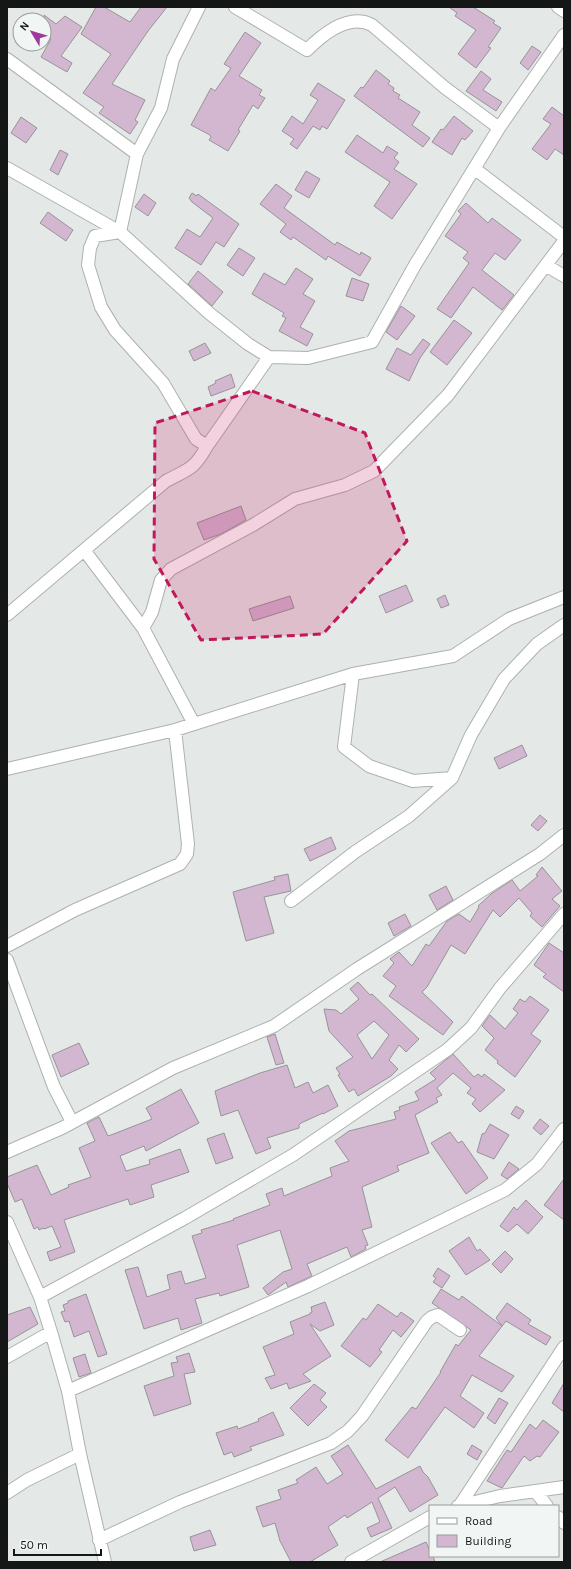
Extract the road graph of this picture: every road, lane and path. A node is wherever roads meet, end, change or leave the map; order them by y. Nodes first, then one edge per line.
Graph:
1 (199, 7) edge
2 (235, 7) edge
3 (558, 7) edge
4 (564, 11) edge
5 (564, 35) edge
6 (7, 59) edge
7 (499, 128) junction
8 (137, 154) junction
9 (7, 168) edge
10 (475, 169) junction
11 (120, 232) junction
12 (564, 237) edge
13 (564, 241) edge
14 (547, 266) junction
15 (564, 276) edge
16 (269, 357) junction
17 (207, 446) junction
18 (84, 550) junction
19 (564, 597) edge
20 (7, 615) edge
21 (564, 625) edge
22 (143, 628) junction
23 (353, 674) junction
24 (194, 724) junction
25 (175, 730) junction
26 (7, 769) edge
27 (452, 778) junction
28 (564, 836) edge
29 (291, 901) dead end
30 (564, 914) edge
31 (7, 946) edge
32 (7, 960) edge
33 (72, 1122) junction
34 (564, 1129) edge
35 (7, 1152) edge
36 (7, 1222) edge
37 (40, 1297) junction
38 (460, 1330) dead end
39 (51, 1332) junction
40 (564, 1347) edge
41 (7, 1357) edge
42 (68, 1391) junction
43 (80, 1454) junction
44 (564, 1487) edge
45 (535, 1491) junction
46 (7, 1493) edge
47 (460, 1505) edge
48 (463, 1505) edge
49 (546, 1505) edge
50 (429, 1518) edge
51 (100, 1540) junction
52 (105, 1562) edge
53 (351, 1562) edge

1 - 8 street
2 - 7 street
3 - 4 street
5 - 7 street
6 - 8 street
7 - 10 street
8 - 11 street
9 - 11 street
10 - 12 street
10 - 16 street
11 - 16 street
11 - 17 street
13 - 14 street
14 - 15 street
14 - 22 street
16 - 17 street
17 - 18 street
18 - 20 street
18 - 22 street
19 - 23 street
21 - 27 street
22 - 24 street
23 - 24 street
23 - 27 street
24 - 25 street
25 - 26 street
25 - 31 street
27 - 29 street
28 - 33 street
30 - 37 street
32 - 33 street
33 - 35 street
34 - 42 street
36 - 37 street
37 - 39 street
38 - 51 street
39 - 41 street
39 - 42 street
40 - 47 street
42 - 43 street
43 - 46 street
43 - 51 street
44 - 45 street
45 - 48 street
45 - 49 street
50 - 53 street
51 - 52 street

